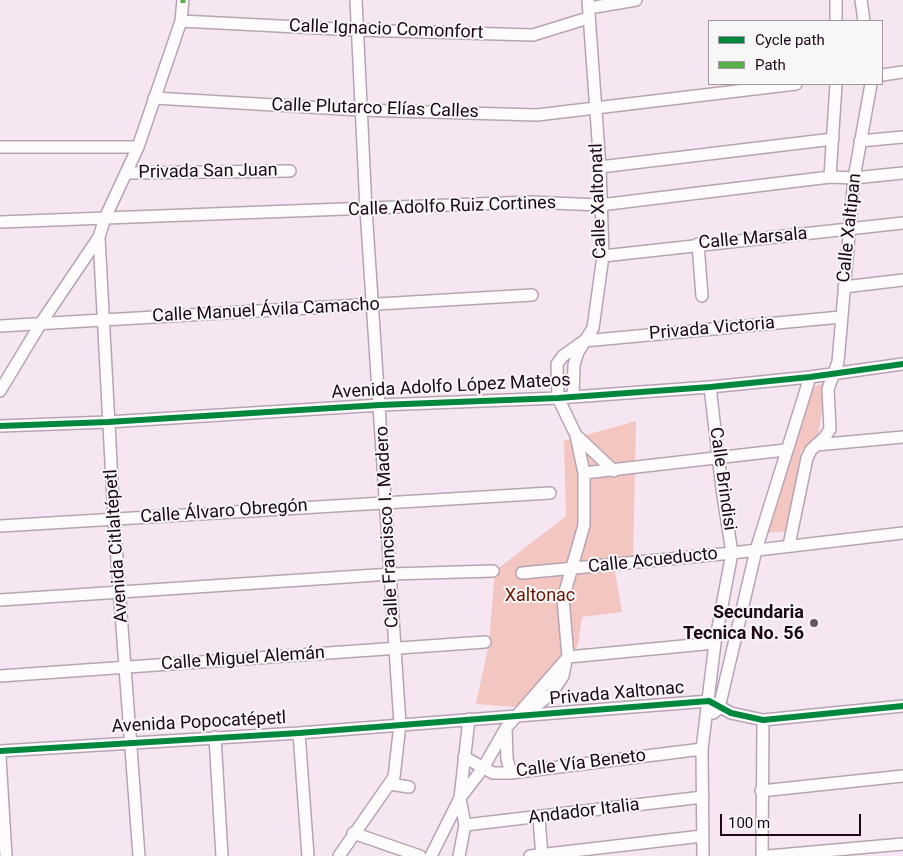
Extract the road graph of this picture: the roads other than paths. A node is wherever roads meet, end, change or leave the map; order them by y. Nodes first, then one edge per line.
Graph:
1 (356, 0) edge
2 (636, 0) edge
3 (836, 0) edge
4 (861, 0) edge
5 (183, 2) edge
6 (588, 9) edge
7 (836, 20) edge
8 (864, 20) edge
9 (181, 21) junction
10 (357, 30) junction
11 (903, 72) edge
12 (883, 75) edge
13 (788, 85) edge
14 (836, 85) edge
15 (871, 85) edge
16 (154, 98) junction
17 (596, 109) junction
18 (360, 110) junction
19 (903, 137) edge
20 (833, 139) junction
21 (860, 141) junction
22 (0, 147) edge
23 (138, 147) junction
24 (600, 167) junction
25 (290, 171) dead end
26 (126, 173) junction
27 (903, 173) edge
28 (830, 176) junction
29 (854, 178) junction
30 (600, 205) junction
31 (366, 209) junction
32 (105, 218) junction
33 (0, 222) edge
34 (903, 223) edge
35 (850, 230) junction
36 (99, 237) junction
37 (698, 244) junction
38 (603, 256) junction
39 (903, 280) edge
40 (844, 287) junction
41 (532, 295) dead end
42 (702, 296) dead end
43 (373, 306) junction
44 (841, 317) junction
45 (102, 320) junction
46 (41, 323) junction
47 (0, 326) edge
48 (584, 341) junction
49 (903, 364) edge
50 (833, 373) junction
51 (810, 377) junction
52 (710, 387) junction
53 (0, 391) edge
54 (573, 396) junction
55 (558, 398) junction
56 (380, 404) junction
57 (108, 422) junction
58 (0, 426) edge
59 (576, 435) junction
60 (903, 437) edge
61 (816, 445) junction
62 (786, 450) junction
63 (718, 458) junction
64 (614, 471) junction
65 (584, 474) junction
66 (550, 493) dead end
67 (387, 502) junction
68 (114, 519) junction
69 (0, 526) edge
70 (903, 533) edge
71 (789, 545) junction
72 (756, 550) junction
73 (732, 553) junction
74 (571, 569) junction
75 (493, 571) dead end
76 (522, 573) dead end
77 (391, 574) junction
78 (119, 591) junction
79 (0, 600) edge
80 (485, 642) dead end
81 (715, 643) junction
82 (395, 648) junction
83 (567, 658) junction
84 (125, 667) junction
85 (0, 676) edge
86 (709, 701) junction
87 (903, 706) edge
88 (719, 708) junction
89 (518, 714) junction
90 (707, 718) junction
91 (469, 719) junction
92 (764, 720) junction
93 (400, 724) junction
94 (506, 728) junction
95 (299, 733) junction
96 (215, 737) junction
97 (130, 742) junction
98 (702, 749) junction
99 (0, 750) edge
100 (0, 757) edge
101 (464, 757) junction
102 (483, 768) junction
103 (511, 773) junction
104 (903, 776) edge
105 (390, 784) junction
106 (409, 787) dead end
107 (762, 791) junction
108 (703, 797) junction
109 (460, 798) junction
110 (540, 818) junction
111 (465, 825) junction
112 (353, 833) junction
113 (442, 833) junction
114 (702, 836) junction
115 (903, 844) edge
116 (538, 855) edge
117 (6, 856) edge
118 (139, 856) edge
119 (222, 856) edge
120 (308, 856) edge
121 (339, 856) edge
122 (420, 856) edge
123 (431, 856) edge
124 (440, 856) edge
125 (459, 856) edge
126 (703, 856) edge
127 (762, 856) edge
128 (768, 856) edge

1 - 10 street, Calle Francisco I. Madero
2 - 6 street, Calle Ignacio Comonfort
3 - 7 street
4 - 8 street
5 - 9 street
6 - 10 street, Calle Ignacio Comonfort
6 - 17 street, Calle Xaltonatl
9 - 10 street, Calle Ignacio Comonfort
9 - 16 street
10 - 18 street, Calle Francisco I. Madero
11 - 12 street
13 - 17 street, Calle Plutarco Elías Calles
14 - 20 street
15 - 21 street, Calle Xaltipan
16 - 18 street, Calle Plutarco Elías Calles
16 - 23 street
17 - 18 street, Calle Plutarco Elías Calles
17 - 24 street, Calle Xaltonatl
18 - 31 street, Calle Francisco I. Madero
19 - 21 street
20 - 24 street
20 - 28 street
21 - 29 street, Calle Xaltipan
22 - 23 street
23 - 26 street
24 - 30 street, Calle Xaltonatl
25 - 26 street, Privada San Juan
26 - 32 street
27 - 29 street, Calle Adolfo Ruiz Cortines
28 - 29 street, Calle Adolfo Ruiz Cortines
28 - 30 street, Calle Adolfo Ruiz Cortines
29 - 35 street, Calle Xaltipan
30 - 31 street, Calle Adolfo Ruiz Cortines
30 - 38 street, Calle Xaltonatl
31 - 32 street, Calle Adolfo Ruiz Cortines
31 - 43 street, Calle Francisco I. Madero
32 - 33 street, Calle Adolfo Ruiz Cortines
32 - 36 street
34 - 35 street, Calle Marsala
35 - 37 street, Calle Marsala
35 - 40 street, Calle Xaltipan
36 - 45 street, Avenida Citlaltépetl
36 - 46 street
37 - 38 street, Calle Marsala
37 - 42 street
38 - 48 street, Calle Xaltonatl
39 - 40 street
40 - 44 street, Calle Xaltipan
41 - 43 street, Calle Manuel Ávila Camacho
43 - 45 street, Calle Manuel Ávila Camacho
43 - 56 street, Calle Francisco I. Madero
44 - 48 street, Privada Victoria
44 - 50 street, Calle Xaltipan
45 - 46 street, Calle Manuel Ávila Camacho
45 - 57 street, Avenida Citlaltépetl
46 - 47 street, Calle Manuel Ávila Camacho
46 - 53 street
48 - 54 street, Calle Xaltonatl
48 - 55 street
49 - 50 street, Avenida Adolfo López Mateos
50 - 51 street, Avenida Adolfo López Mateos
50 - 61 street, Calle Xaltipan
51 - 52 street, Avenida Adolfo López Mateos
51 - 62 street
52 - 54 street, Avenida Adolfo López Mateos
52 - 63 street, Calle Brindisi
54 - 55 street, Avenida Adolfo López Mateos
55 - 56 street, Avenida Adolfo López Mateos
55 - 59 street
56 - 57 street, Avenida Adolfo López Mateos
56 - 67 street, Calle Francisco I. Madero
57 - 58 street, Avenida Adolfo López Mateos
57 - 68 street, Avenida Citlaltépetl
59 - 64 street
59 - 65 street
60 - 61 street
61 - 71 street, Calle Xaltipan
62 - 63 street
62 - 72 street
63 - 64 street
63 - 73 street, Calle Brindisi
64 - 65 street
65 - 74 street
66 - 67 street, Calle Álvaro Obregón
67 - 68 street, Calle Álvaro Obregón
67 - 77 street, Calle Francisco I. Madero
68 - 69 street, Calle Álvaro Obregón
68 - 78 street, Avenida Citlaltépetl
70 - 71 street, Calle Acueducto
71 - 72 street, Calle Acueducto
72 - 73 street, Calle Acueducto
72 - 88 street
73 - 74 street, Calle Acueducto
73 - 81 street, Calle Brindisi
74 - 76 street
74 - 83 street, Calle Acueducto
75 - 77 street
77 - 78 street
77 - 82 street, Calle Francisco I. Madero
78 - 79 street
78 - 84 street, Avenida Citlaltépetl
80 - 82 street, Calle Miguel Alemán
81 - 83 street
81 - 86 street, Calle Brindisi
82 - 84 street, Calle Miguel Alemán
82 - 93 street, Calle Francisco I. Madero
83 - 89 street
84 - 85 street, Calle Miguel Alemán
84 - 97 street, Avenida Citlaltépetl
86 - 88 street, Privada Xaltonac
86 - 89 street, Privada Xaltonac
86 - 90 street, Calle Brindisi
87 - 92 street
88 - 90 street
88 - 92 street
89 - 91 street, Privada Xaltonac
89 - 94 street
90 - 98 street, Calle Brindisi
91 - 93 street, Avenida Popocatépetl
91 - 101 street
92 - 107 street
93 - 95 street, Avenida Popocatépetl
93 - 105 street, Calle Francisco I. Madero
94 - 102 street
94 - 103 street
95 - 96 street, Avenida Popocatépetl
95 - 120 street
96 - 97 street, Avenida Popocatépetl
96 - 119 street
97 - 99 street, Avenida Popocatépetl
97 - 118 street, Avenida Citlaltépetl
98 - 103 street, Calle Vía Beneto
98 - 108 street, Calle Brindisi
100 - 117 street
101 - 102 street, Calle Vía Beneto
101 - 109 street
102 - 103 street, Calle Vía Beneto
102 - 109 street
104 - 107 street
105 - 106 street
105 - 112 street
107 - 127 street
108 - 110 street, Andador Italia
108 - 114 street, Calle Brindisi
109 - 111 street
109 - 113 street
110 - 111 street, Andador Italia
110 - 116 street
111 - 125 street
112 - 121 street
112 - 122 street
113 - 123 street
113 - 124 street
114 - 116 street
114 - 126 street, Calle Brindisi
115 - 128 street

